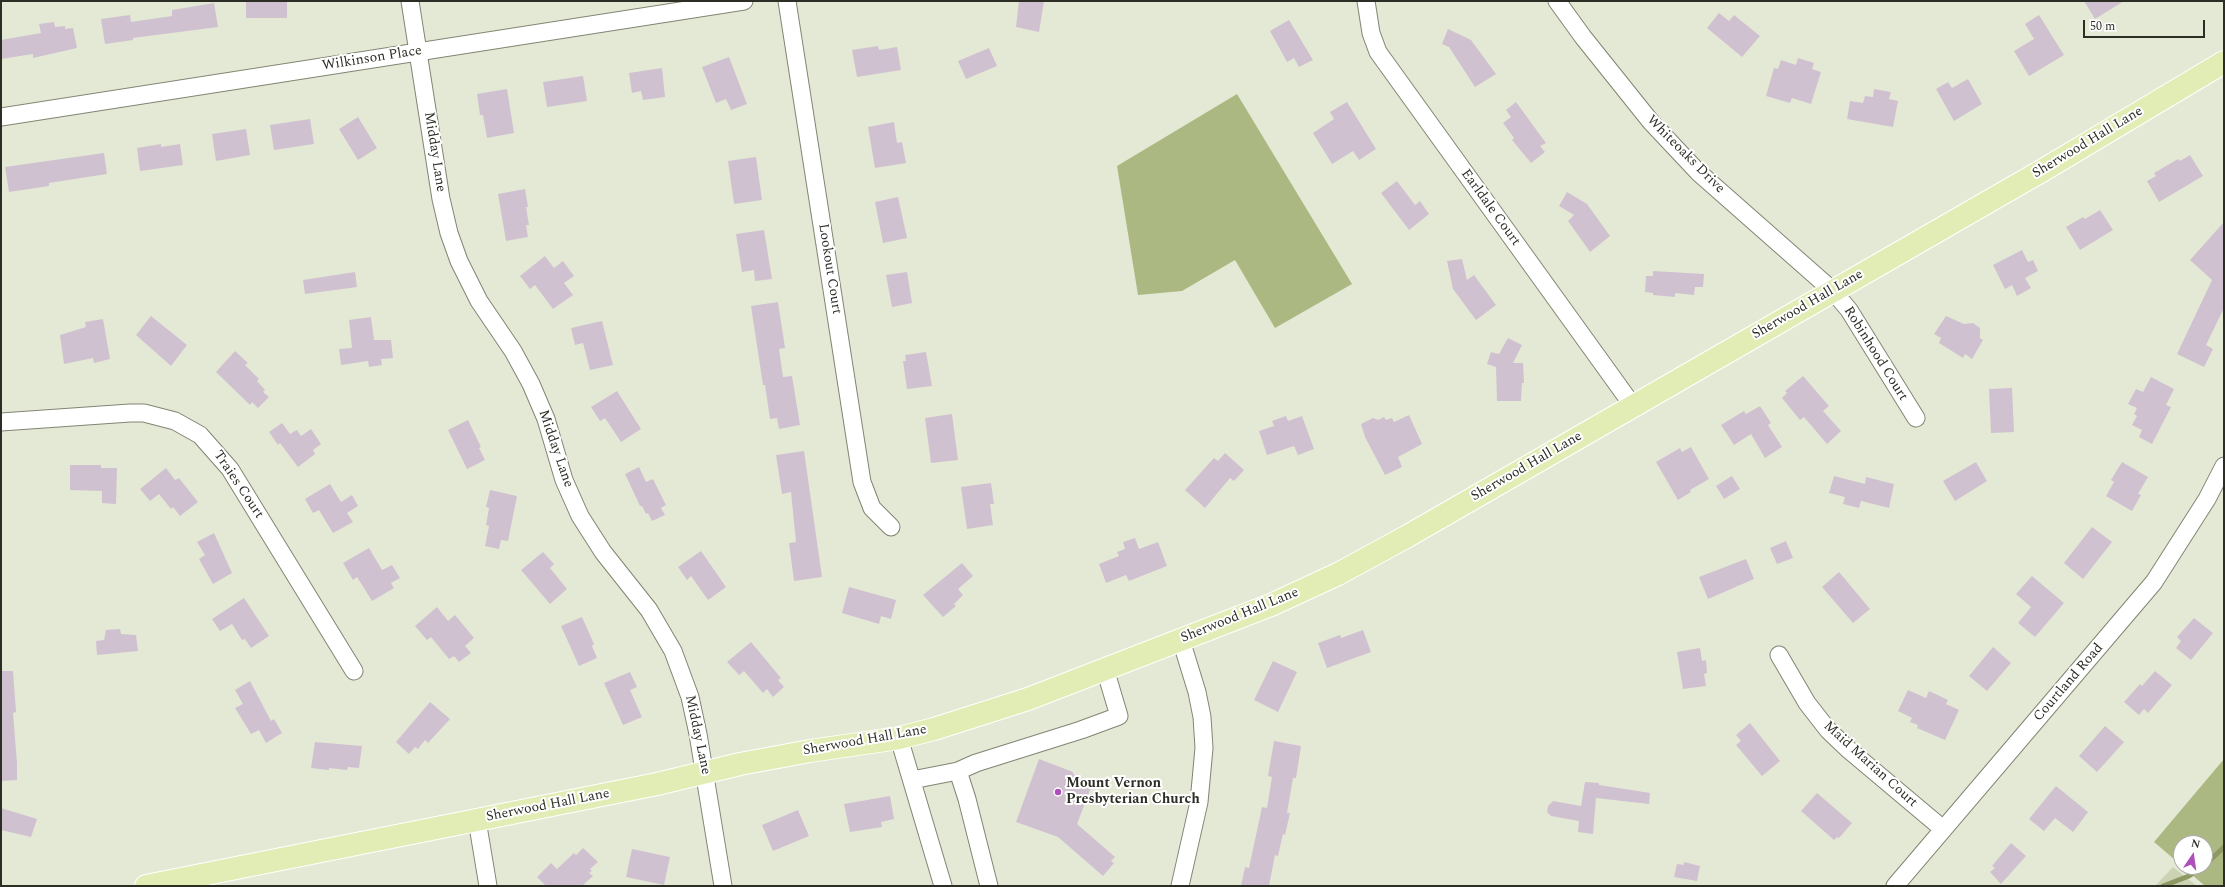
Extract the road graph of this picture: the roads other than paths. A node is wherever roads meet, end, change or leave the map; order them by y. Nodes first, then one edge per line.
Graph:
1 (410, 1) edge
2 (744, 1) edge
3 (787, 1) edge
4 (1366, 1) edge
5 (1557, 1) edge
6 (418, 52) junction
7 (2224, 62) edge
8 (1, 117) edge
9 (1833, 291) junction
10 (1633, 406) junction
11 (1916, 418) dead end
12 (1, 422) edge
13 (2224, 466) edge
14 (891, 527) dead end
15 (1181, 640) junction
16 (1779, 655) dead end
17 (1105, 669) junction
18 (354, 672) dead end
19 (899, 738) junction
20 (958, 771) junction
21 (705, 773) junction
22 (912, 780) junction
23 (477, 820) junction
24 (1943, 829) junction
25 (146, 886) edge
26 (488, 886) edge
27 (723, 886) edge
28 (943, 886) edge
29 (989, 886) edge
30 (1180, 886) edge
31 (1895, 886) edge

1 - 6 street, Midday Lane
2 - 6 street, Wilkinson Place
3 - 14 street, Lookout Court
4 - 10 street, Earldale Court
5 - 9 street, Whiteoaks Drive
6 - 8 street, Wilkinson Place
6 - 21 street, Midday Lane
7 - 9 main road, Sherwood Hall Lane
9 - 10 main road, Sherwood Hall Lane
9 - 11 street, Robinhood Court
10 - 15 main road, Sherwood Hall Lane
12 - 18 street, Traies Court
13 - 24 street, Courtland Road
15 - 17 main road, Sherwood Hall Lane
15 - 30 street
16 - 24 street, Maid Marian Court
17 - 19 main road, Sherwood Hall Lane
17 - 20 street
19 - 21 main road, Sherwood Hall Lane
19 - 22 street
20 - 22 street
20 - 29 street
21 - 23 main road, Sherwood Hall Lane
21 - 27 street, Midday Lane
22 - 28 street
23 - 25 main road, Sherwood Hall Lane
23 - 26 street
24 - 31 street, Courtland Road

